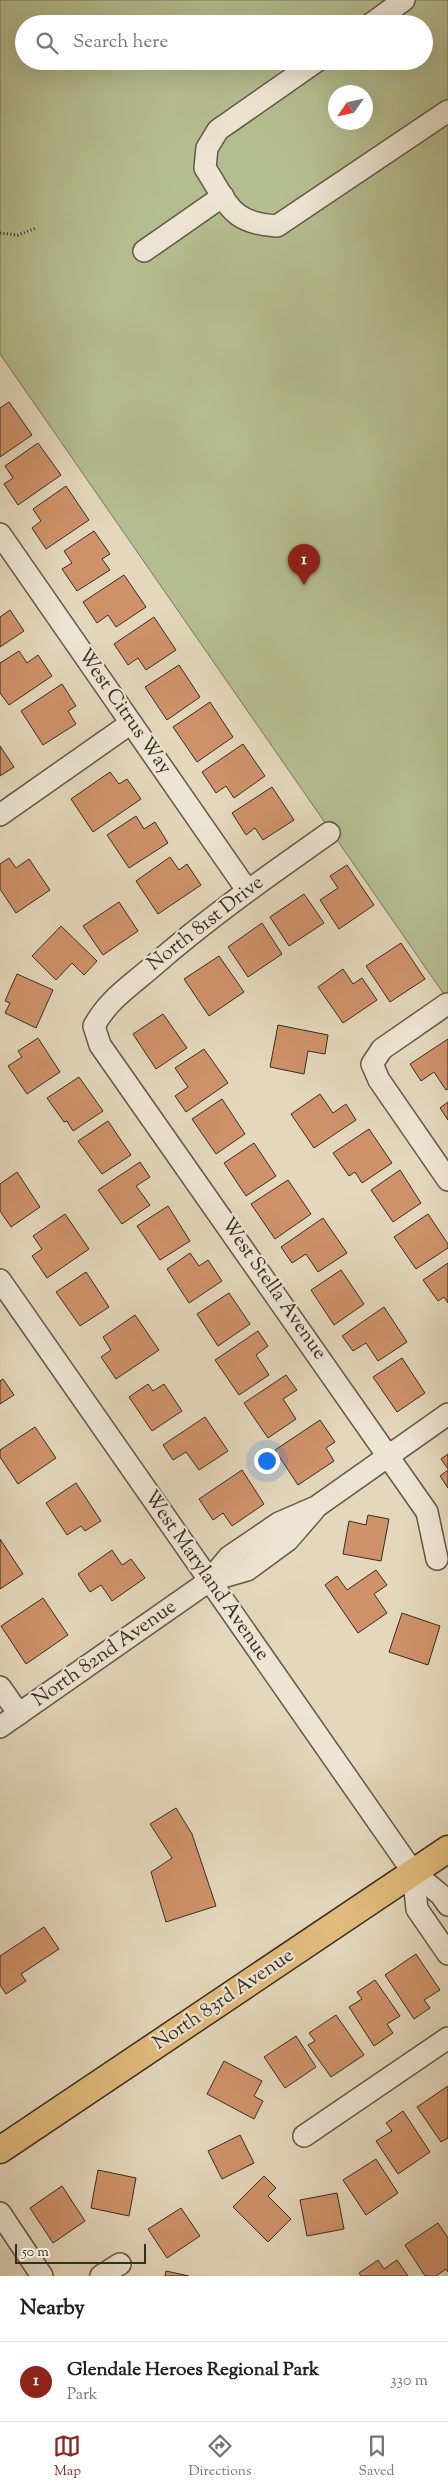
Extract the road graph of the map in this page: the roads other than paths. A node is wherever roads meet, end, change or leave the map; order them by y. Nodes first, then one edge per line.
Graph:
1 (404, 0) edge
2 (383, 15) edge
3 (304, 70) edge
4 (448, 111) edge
5 (223, 196) junction
6 (144, 251) dead end
7 (0, 534) edge
8 (131, 723) junction
9 (0, 815) edge
10 (328, 833) dead end
11 (247, 890) junction
12 (447, 1004) edge
13 (94, 1026) joint
14 (448, 1180) edge
15 (0, 1280) edge
16 (448, 1414) edge
17 (389, 1455) junction
18 (436, 1559) dead end
19 (210, 1581) junction
20 (0, 1687) edge
21 (19, 1714) junction
22 (0, 1727) edge
23 (448, 1849) edge
24 (413, 1872) junction
25 (448, 1905) edge
26 (448, 1954) edge
27 (448, 2038) edge
28 (304, 2136) dead end
29 (0, 2150) edge
30 (0, 2213) edge
31 (120, 2264) dead end
32 (42, 2276) edge
33 (101, 2276) edge

1 - 2 street
3 - 5 street
4 - 5 street
5 - 6 street
7 - 8 street, West Citrus Way
8 - 9 street
8 - 11 street, West Citrus Way
10 - 11 street, North 81st Drive
11 - 13 street, North 81st Drive
12 - 14 street
13 - 17 street, West Stella Avenue
15 - 19 street, West Maryland Avenue
16 - 17 street, North 82nd Avenue
17 - 18 street, West Stella Avenue
17 - 19 street, North 82nd Avenue
19 - 21 street, North 82nd Avenue
19 - 24 street, West Maryland Avenue
20 - 21 street
21 - 22 street, North 82nd Avenue
23 - 24 main road, North 83rd Avenue
24 - 25 street, West Maryland Avenue
24 - 26 street, West Maryland Avenue
24 - 29 main road, North 83rd Avenue
27 - 28 street
30 - 32 street
31 - 33 street

